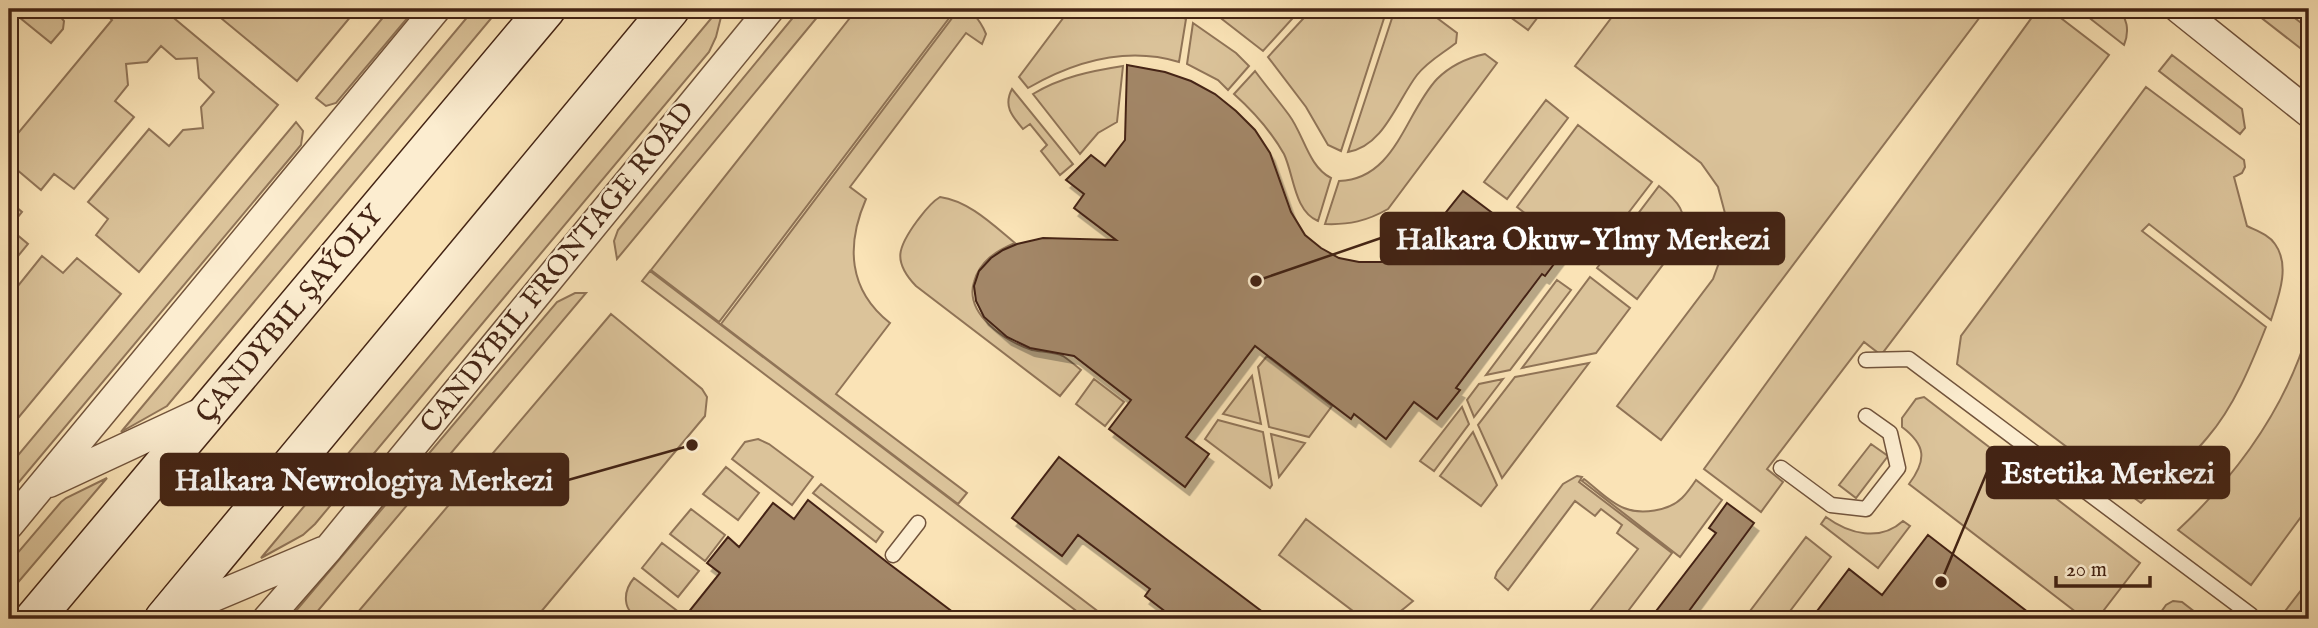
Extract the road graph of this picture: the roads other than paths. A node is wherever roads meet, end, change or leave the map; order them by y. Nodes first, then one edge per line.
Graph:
1 (436, 9) edge
2 (546, 9) edge
3 (670, 9) edge
4 (748, 9) edge
5 (770, 9) edge
6 (2179, 9) edge
7 (741, 46) junction
8 (2309, 113) edge
9 (1866, 360) dead end
10 (215, 406) junction
11 (1866, 416) dead end
12 (1781, 468) dead end
13 (42, 486) junction
14 (918, 523) dead end
15 (9, 525) edge
16 (329, 548) junction
17 (893, 555) dead end
18 (2251, 615) dead end
19 (34, 619) edge
20 (164, 619) edge
21 (267, 619) edge

1 - 13 street
2 - 10 main road, ÇANDYBIL ŞAÝOLY
3 - 20 main road
4 - 7 street
5 - 7 street, CANDYBIL FRONTAGE ROAD
6 - 8 street
7 - 16 street, CANDYBIL FRONTAGE ROAD
9 - 18 lane
10 - 13 street
10 - 19 main road, ÇANDYBIL ŞAÝOLY
11 - 12 lane
13 - 15 street
14 - 17 lane
16 - 20 street
16 - 21 street, CANDYBIL FRONTAGE ROAD

